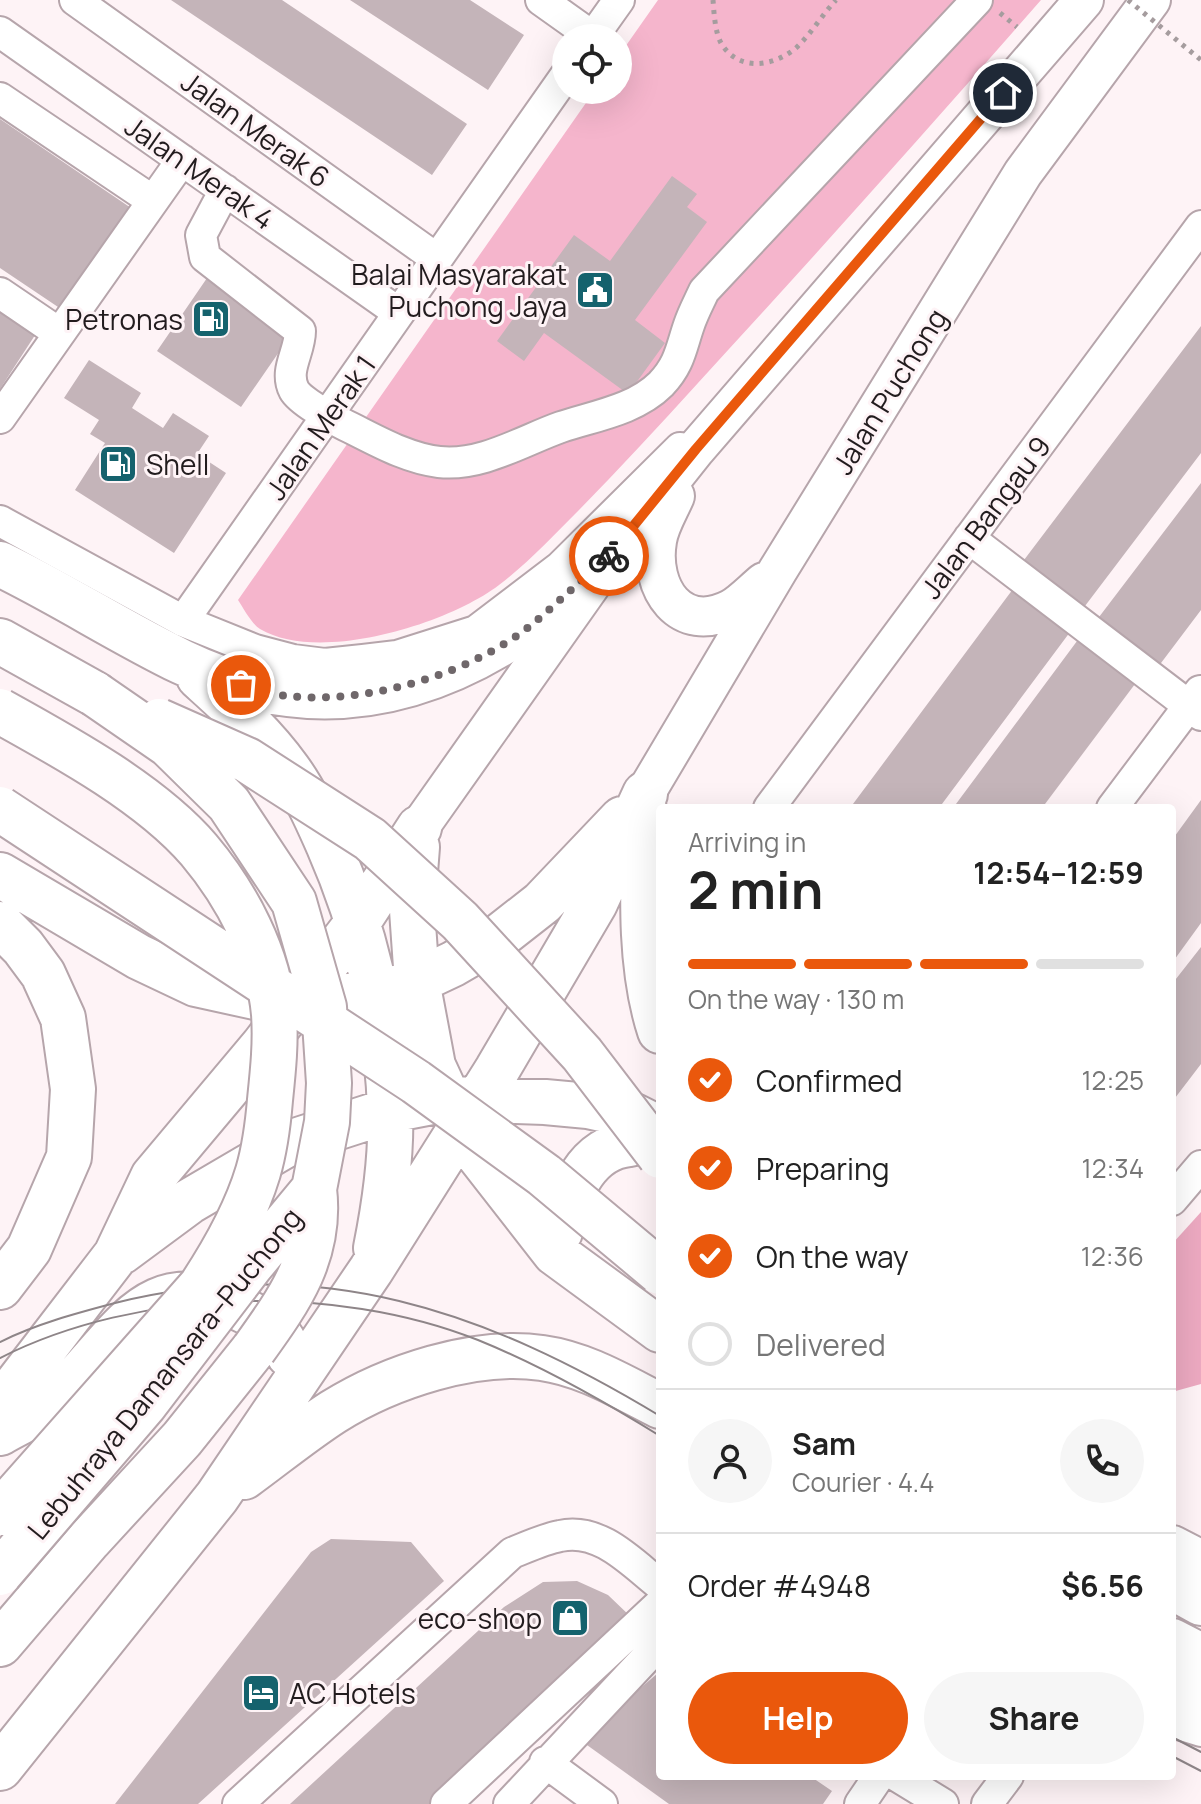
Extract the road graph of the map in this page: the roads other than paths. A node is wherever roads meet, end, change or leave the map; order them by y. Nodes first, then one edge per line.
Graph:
1 (75, 0) edge
2 (541, 0) edge
3 (619, 0) edge
4 (977, 0) edge
5 (1084, 0) edge
6 (1151, 0) edge
7 (574, 24) edge
8 (601, 24) edge
9 (0, 32) edge
10 (552, 95) edge
11 (0, 98) edge
12 (182, 160) junction
13 (225, 190) junction
14 (153, 201) junction
15 (1200, 228) edge
16 (437, 259) junction
17 (0, 293) edge
18 (399, 313) junction
19 (59, 333) junction
20 (766, 368) junction
21 (328, 417) junction
22 (0, 418) edge
23 (696, 449) junction
24 (0, 521) edge
25 (969, 538) junction
26 (614, 552) junction
27 (0, 564) edge
28 (778, 570) junction
29 (58, 573) junction
30 (0, 641) edge
31 (183, 641) junction
32 (95, 694) junction
33 (1197, 703) edge
34 (0, 711) edge
35 (645, 794) junction
36 (772, 804) edge
37 (1115, 804) edge
38 (0, 809) edge
39 (419, 828) junction
40 (0, 875) edge
41 (358, 922) junction
42 (0, 924) edge
43 (397, 988) junction
44 (301, 997) junction
45 (656, 1019) edge
46 (462, 1109) junction
47 (391, 1110) junction
48 (656, 1127) edge
49 (656, 1145) edge
50 (656, 1151) edge
51 (1201, 1166) edge
52 (314, 1189) junction
53 (1176, 1195) edge
54 (555, 1253) junction
55 (116, 1255) junction
56 (656, 1269) edge
57 (371, 1270) junction
58 (0, 1287) edge
59 (656, 1327) edge
60 (290, 1391) junction
61 (656, 1404) edge
62 (0, 1406) edge
63 (0, 1433) edge
64 (217, 1497) junction
65 (0, 1513) edge
66 (1176, 1550) edge
67 (1201, 1563) edge
68 (0, 1573) edge
69 (656, 1582) edge
70 (1176, 1589) edge
71 (1201, 1603) edge
72 (656, 1608) edge
73 (1176, 1643) edge
74 (0, 1644) edge
75 (656, 1647) edge
76 (1201, 1656) edge
77 (1176, 1688) edge
78 (1201, 1697) edge
79 (1176, 1723) edge
80 (1201, 1731) edge
81 (545, 1762) junction
82 (0, 1768) edge
83 (876, 1780) edge
84 (904, 1780) edge
85 (1005, 1780) edge
86 (246, 1802) edge
87 (446, 1804) edge
88 (509, 1804) edge
89 (602, 1804) edge
90 (860, 1804) edge
91 (943, 1804) edge
92 (987, 1804) edge

1 - 16 street, Jalan Merak 6
2 - 7 street
3 - 8 street
4 - 21 street
5 - 20 main road
6 - 28 main road, Jalan Puchong
9 - 12 street, Jalan Merak 4
10 - 16 street, Jalan Merak 1
11 - 14 street
12 - 13 street, Jalan Merak 4
12 - 14 street
13 - 18 street, Jalan Merak 4
13 - 21 street
14 - 19 street
15 - 25 street, Jalan Bangau 9
16 - 18 street, Jalan Merak 1
17 - 19 street
18 - 21 street, Jalan Merak 1
19 - 22 street
20 - 23 main road
20 - 31 street
21 - 31 street, Jalan Merak 1
23 - 26 main road
23 - 28 main road
24 - 29 street
25 - 33 street
25 - 36 street, Jalan Bangau 9
26 - 31 highway
26 - 39 main road
27 - 29 highway
28 - 35 main road, Jalan Puchong
29 - 31 highway
30 - 32 highway, Lebuhraya Damansara–Puchong
31 - 41 highway
32 - 50 highway, bridge
32 - 52 highway, Lebuhraya Damansara–Puchong, bridge
33 - 37 street
34 - 65 highway, Lebuhraya Damansara–Puchong, bridge
35 - 43 highway
35 - 45 highway
35 - 46 highway
38 - 56 highway, bridge
39 - 41 highway
39 - 43 highway
40 - 44 highway
41 - 43 highway
41 - 44 highway
42 - 58 highway
43 - 44 highway
43 - 46 highway
43 - 47 highway
44 - 55 highway
46 - 47 highway
46 - 48 highway
46 - 54 highway
46 - 57 highway
47 - 55 highway
47 - 57 highway
49 - 54 highway
51 - 53 street
52 - 68 highway, Lebuhraya Damansara–Puchong, bridge
52 - 74 highway, bridge
54 - 59 highway
55 - 62 highway
57 - 60 highway
60 - 63 highway
60 - 64 highway
61 - 64 highway
64 - 82 highway
66 - 67 highway
69 - 86 street
70 - 71 highway
72 - 87 street
73 - 76 highway
75 - 81 street
77 - 78 highway
79 - 80 street
81 - 88 street
81 - 89 street
83 - 90 street
84 - 91 street
85 - 92 street

